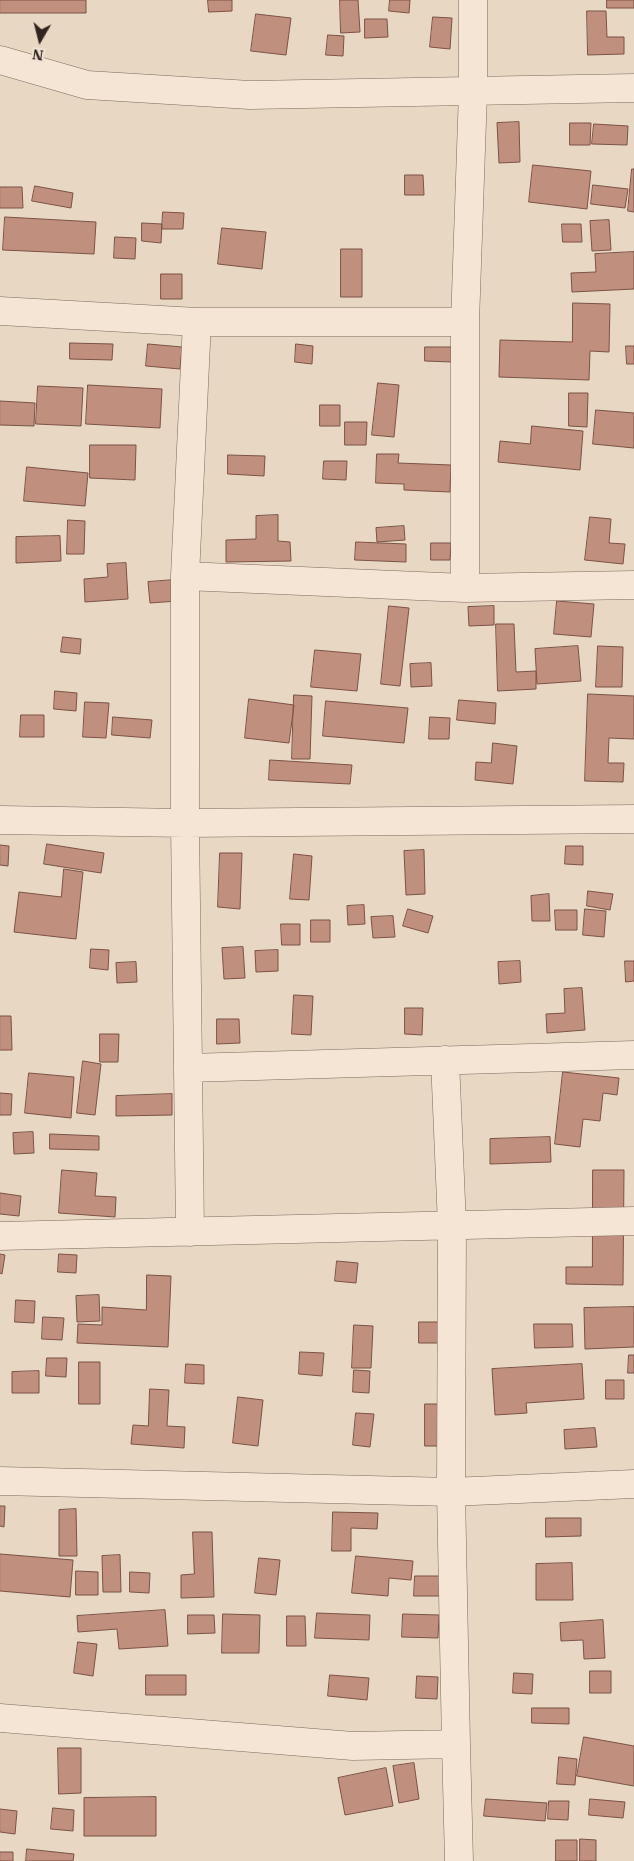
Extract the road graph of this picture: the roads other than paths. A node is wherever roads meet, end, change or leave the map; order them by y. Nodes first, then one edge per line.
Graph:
1 (473, 0) edge
2 (0, 60) edge
3 (634, 88) edge
4 (473, 92) junction
5 (0, 310) edge
6 (197, 322) junction
7 (465, 322) junction
8 (185, 576) junction
9 (634, 585) edge
10 (466, 588) junction
11 (634, 819) edge
12 (0, 820) edge
13 (185, 823) junction
14 (634, 1055) edge
15 (445, 1060) junction
16 (188, 1068) junction
17 (634, 1221) edge
18 (452, 1225) junction
19 (190, 1232) junction
20 (0, 1236) edge
21 (0, 1481) edge
22 (634, 1484) edge
23 (450, 1492) junction
24 (0, 1718) edge
25 (456, 1744) junction
26 (459, 1861) edge

1 - 4 street
2 - 4 street
3 - 4 street
4 - 7 street
5 - 6 street
6 - 7 street
6 - 8 street
7 - 10 street
8 - 10 street
8 - 13 street
9 - 10 street
11 - 13 street
12 - 13 street
13 - 16 street
14 - 15 street
15 - 16 street
15 - 18 street
16 - 19 street
17 - 18 street
18 - 19 street
18 - 23 street
19 - 20 street
21 - 23 street
22 - 23 street
23 - 25 street
24 - 25 street
25 - 26 street

